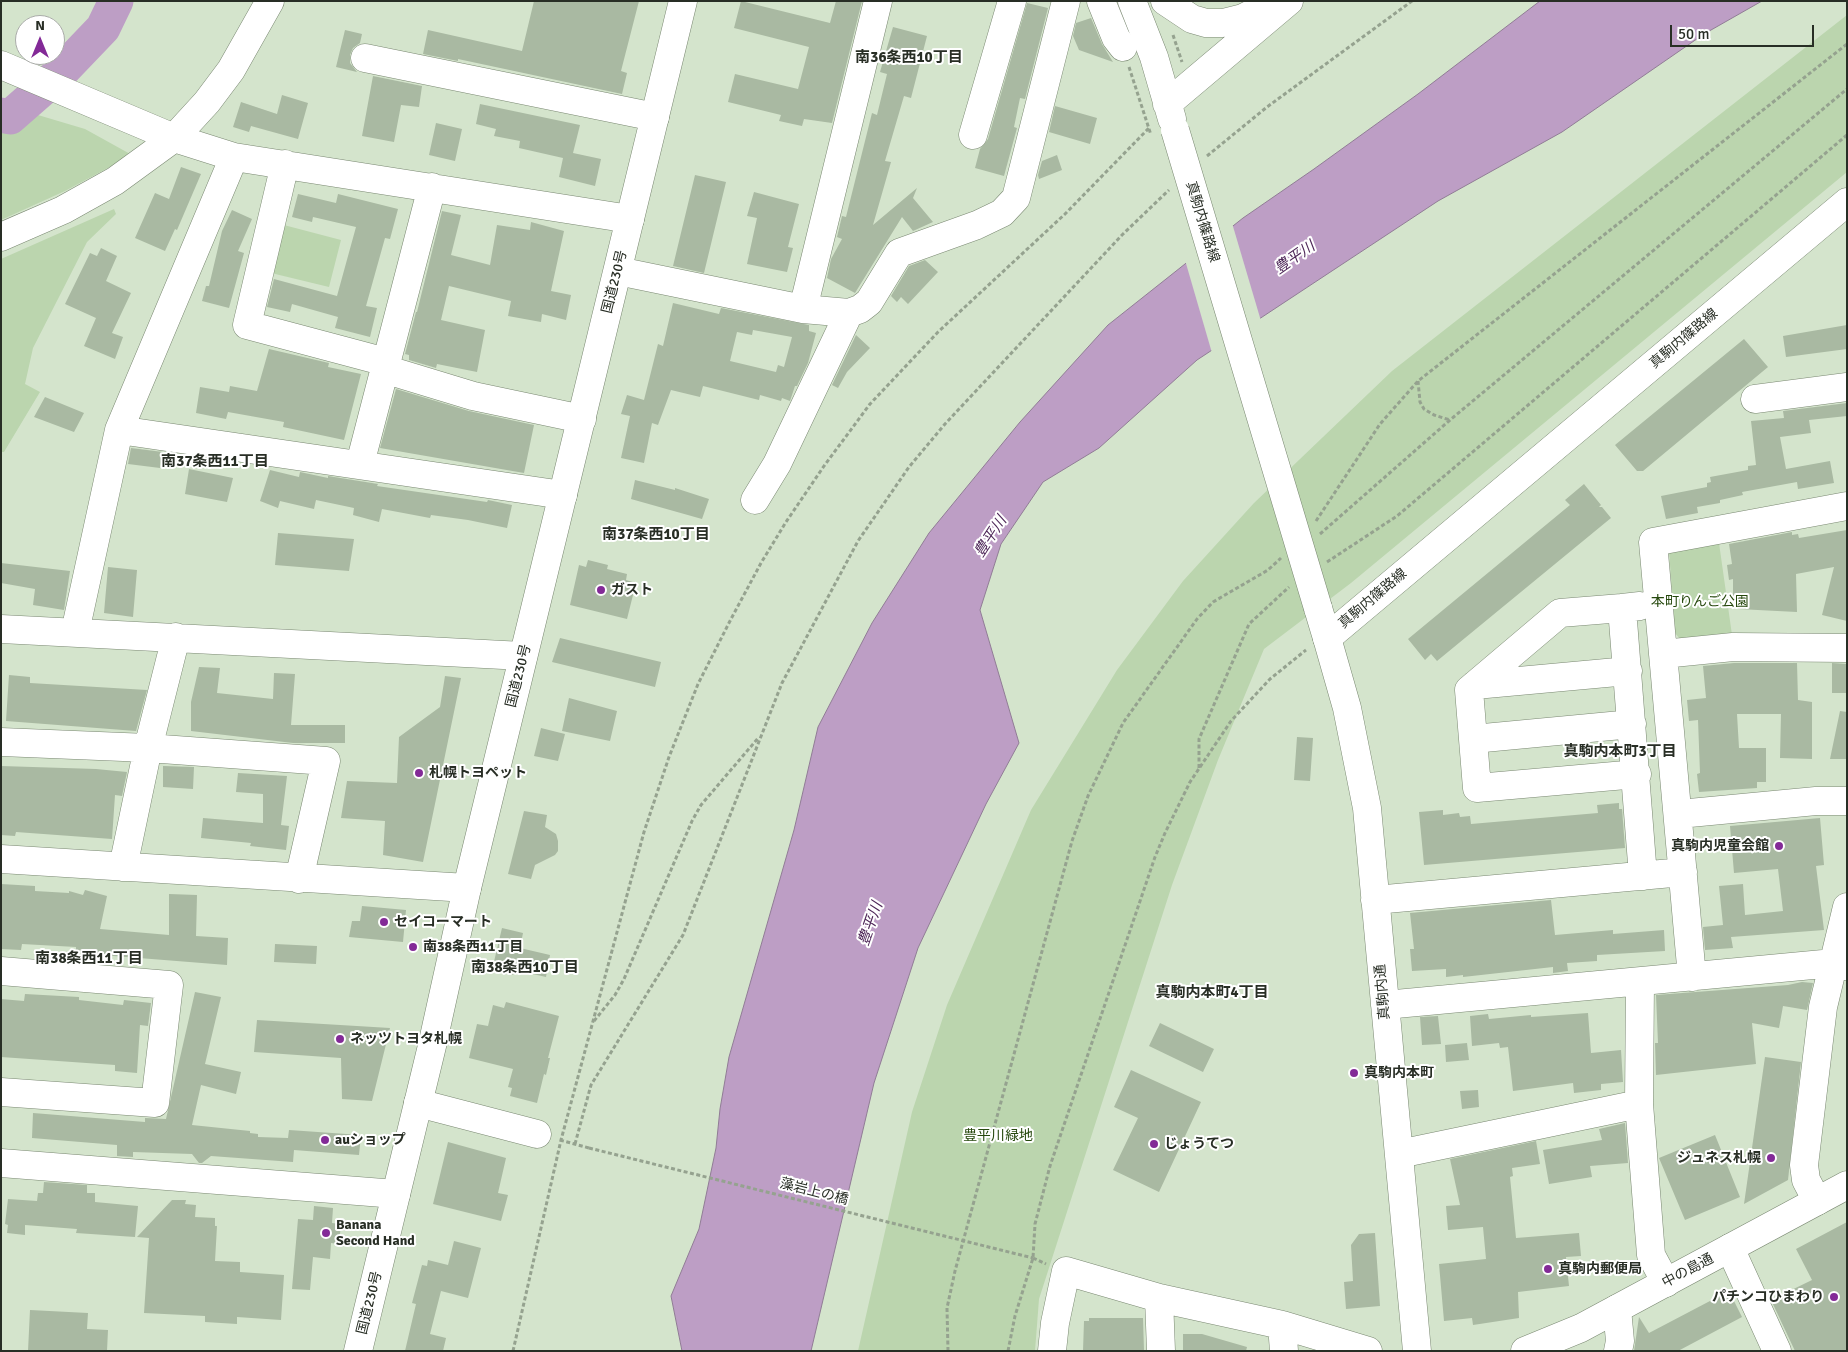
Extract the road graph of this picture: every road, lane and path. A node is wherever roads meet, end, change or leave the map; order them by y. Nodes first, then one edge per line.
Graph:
1 (270, 1) edge
2 (683, 1) edge
3 (878, 1) edge
4 (1012, 1) edge
5 (1066, 1) edge
6 (1101, 1) edge
7 (1132, 1) edge
8 (1165, 1) edge
9 (1277, 1) edge
10 (1289, 1) edge
11 (1412, 1) edge
12 (1171, 28) dead end
13 (1847, 44) edge
14 (1123, 47) joint
15 (366, 58) dead end
16 (3, 65) edge
17 (1185, 71) dead end
18 (1847, 89) edge
19 (1167, 104) junction
20 (655, 117) junction
21 (1159, 133) junction
22 (973, 135) dead end
23 (1847, 135) edge
24 (174, 138) junction
25 (234, 157) junction
26 (1200, 162) dead end
27 (285, 164) junction
28 (432, 187) junction
29 (1172, 188) dead end
30 (1847, 202) edge
31 (630, 219) junction
32 (1, 237) edge
33 (618, 271) junction
34 (803, 309) junction
35 (849, 314) junction
36 (385, 365) junction
37 (1418, 381) junction
38 (1847, 387) edge
39 (1755, 399) dead end
40 (582, 419) junction
41 (1450, 420) junction
42 (119, 430) junction
43 (360, 464) junction
44 (563, 495) junction
45 (755, 500) dead end
46 (1847, 506) edge
47 (1313, 524) dead end
48 (1316, 537) dead end
49 (1289, 556) dead end
50 (1282, 557) dead end
51 (1323, 565) dead end
52 (1268, 570) junction
53 (1298, 581) dead end
54 (1659, 605) junction
55 (1622, 608) junction
56 (1, 629) edge
57 (76, 632) junction
58 (176, 636) junction
59 (1327, 638) junction
60 (1847, 648) edge
61 (1663, 654) junction
62 (523, 656) junction
63 (1628, 671) junction
64 (1475, 685) junction
65 (1632, 724) junction
66 (761, 735) junction
67 (1473, 739) junction
68 (1, 742) edge
69 (148, 748) junction
70 (1199, 768) junction
71 (1637, 774) junction
72 (1847, 801) edge
73 (1679, 814) junction
74 (1, 859) edge
75 (123, 867) junction
76 (1682, 872) junction
77 (1644, 876) junction
78 (299, 879) junction
79 (467, 888) junction
80 (1374, 900) junction
81 (1847, 907) edge
82 (1840, 964) edge
83 (1, 971) edge
84 (1692, 977) junction
85 (1640, 982) junction
86 (1385, 1005) junction
87 (593, 1021) junction
88 (1, 1092) edge
89 (418, 1103) junction
90 (1639, 1104) junction
91 (537, 1134) dead end
92 (1399, 1154) junction
93 (1, 1162) edge
94 (1847, 1185) edge
95 (396, 1194) junction
96 (1817, 1201) junction
97 (1730, 1248) junction
98 (1033, 1258) junction
99 (1666, 1283) junction
100 (1159, 1298) junction
101 (1617, 1309) junction
102 (1283, 1338) edge
103 (358, 1351) edge
104 (512, 1351) edge
105 (948, 1351) edge
106 (1008, 1351) edge
107 (1052, 1351) edge
108 (1161, 1351) edge
109 (1368, 1351) edge
110 (1418, 1351) edge
111 (1526, 1351) edge
112 (1618, 1351) edge
113 (1777, 1351) edge

1 - 24 main road
2 - 20 main road, 国道230号
3 - 34 main road
4 - 22 main road
5 - 35 main road
6 - 14 main road
7 - 19 main road, 真駒内篠路線
8 - 9 main road
10 - 19 main road
11 - 26 path
12 - 17 path
13 - 37 path
14 - 21 path
15 - 20 main road
16 - 24 main road
18 - 41 path
19 - 21 main road, 真駒内篠路線
20 - 31 main road, 国道230号
21 - 59 main road, 真駒内篠路線, bridge
21 - 87 path
23 - 51 path
24 - 25 main road
24 - 32 main road
25 - 27 main road
25 - 42 main road
27 - 28 main road
27 - 36 main road
28 - 31 main road
28 - 36 main road
29 - 66 path
30 - 59 main road, 真駒内篠路線
31 - 33 main road, 国道230号
33 - 34 main road
33 - 40 main road, 国道230号
34 - 35 main road
35 - 45 main road
36 - 40 main road
36 - 43 main road
37 - 41 path
37 - 47 path
38 - 39 main road
40 - 44 main road, 国道230号
41 - 48 path
42 - 43 main road
42 - 57 main road
43 - 44 main road
44 - 62 main road, 国道230号
46 - 54 main road
49 - 52 path
50 - 52 path
52 - 105 path
53 - 70 path
54 - 55 main road
54 - 61 main road
55 - 63 main road
55 - 64 main road
56 - 57 main road
57 - 58 main road
58 - 62 main road
58 - 69 main road
59 - 70 path
59 - 80 main road, 真駒内通
60 - 61 main road
61 - 73 main road
62 - 79 main road, 国道230号
63 - 64 main road
63 - 65 main road
64 - 67 main road
65 - 67 main road
65 - 71 main road
66 - 87 path
66 - 98 path, 藻岩上の橋, bridge
67 - 71 main road
68 - 69 main road
69 - 75 main road
69 - 78 main road
70 - 98 path
71 - 77 main road
72 - 73 main road
73 - 76 main road
74 - 75 main road
75 - 78 main road
76 - 77 main road
76 - 84 main road
77 - 80 main road
78 - 79 main road
79 - 89 main road, 国道230号
80 - 86 main road, 真駒内通
81 - 82 main road
82 - 84 main road
82 - 96 main road
83 - 88 main road
84 - 85 main road
85 - 86 main road
85 - 90 main road
86 - 92 main road, 真駒内通
87 - 104 path
89 - 91 main road
89 - 95 main road, 国道230号
90 - 92 main road
90 - 99 main road
92 - 110 main road, 真駒内通
93 - 95 main road
94 - 96 main road, 中の島通
95 - 103 main road, 国道230号
96 - 97 main road, 中の島通
97 - 99 main road, 中の島通
97 - 113 main road
98 - 106 path
99 - 101 main road, 中の島通
100 - 102 main road
100 - 107 main road
100 - 108 main road
101 - 111 main road, 中の島通
101 - 112 main road
102 - 109 main road

